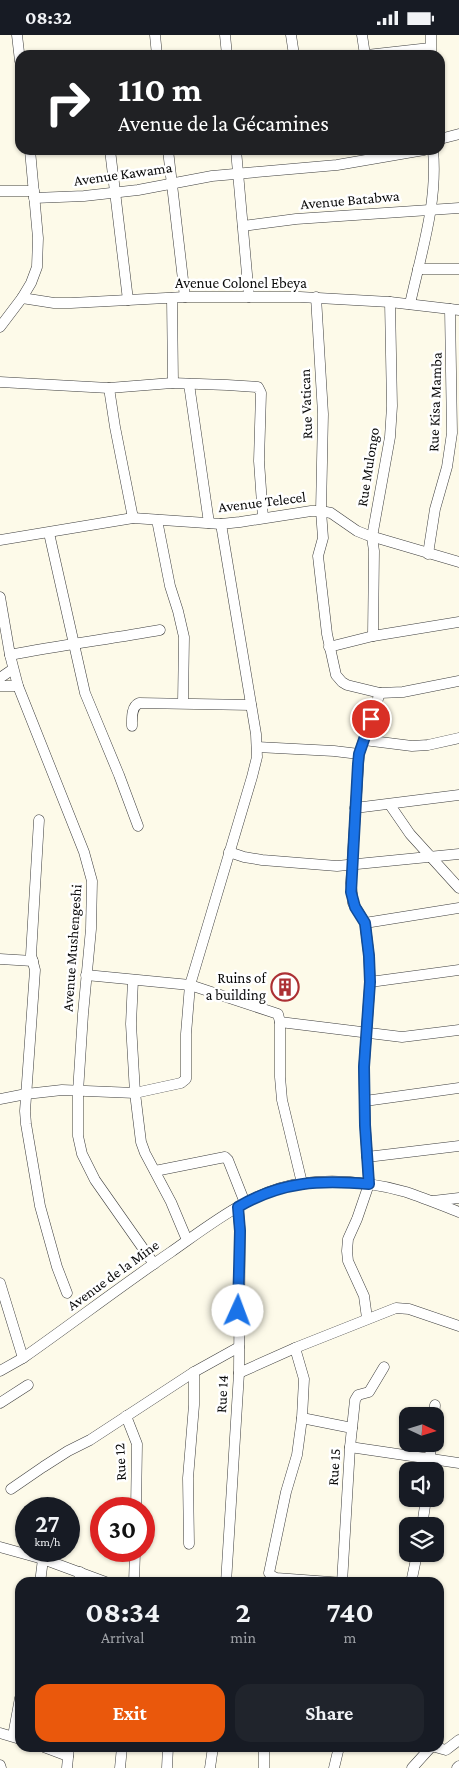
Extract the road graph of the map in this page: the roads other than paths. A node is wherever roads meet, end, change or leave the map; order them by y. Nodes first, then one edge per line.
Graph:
1 (17, 35) edge
2 (155, 35) edge
3 (225, 35) edge
4 (291, 35) edge
5 (362, 35) edge
6 (431, 35) edge
7 (19, 50) edge
8 (156, 50) edge
9 (226, 50) edge
10 (293, 50) edge
11 (365, 50) edge
12 (430, 50) edge
13 (459, 134) edge
14 (445, 138) edge
15 (30, 155) edge
16 (110, 155) edge
17 (168, 155) edge
18 (236, 155) edge
19 (397, 155) edge
20 (433, 155) edge
21 (238, 173) junction
22 (171, 184) junction
23 (0, 191) edge
24 (114, 193) junction
25 (34, 195) junction
26 (459, 208) edge
27 (432, 209) junction
28 (243, 226) junction
29 (418, 269) junction
30 (459, 269) edge
31 (185, 297) junction
32 (249, 297) junction
33 (316, 297) junction
34 (22, 298) junction
35 (172, 298) junction
36 (128, 300) junction
37 (390, 302) junction
38 (410, 304) junction
39 (455, 309) edge
40 (0, 327) edge
41 (0, 382) edge
42 (173, 383) junction
43 (189, 384) junction
44 (109, 388) junction
45 (321, 511) junction
46 (133, 518) junction
47 (263, 518) junction
48 (157, 520) junction
49 (209, 523) junction
50 (221, 524) junction
51 (49, 533) junction
52 (372, 537) junction
53 (0, 540) edge
54 (428, 554) junction
55 (459, 562) edge
56 (0, 597) edge
57 (459, 622) edge
58 (160, 631) dead end
59 (374, 636) junction
60 (73, 643) junction
61 (329, 647) junction
62 (10, 655) junction
63 (13, 669) junction
64 (0, 678) edge
65 (459, 681) edge
66 (0, 686) edge
67 (18, 686) junction
68 (380, 693) junction
69 (183, 703) junction
70 (251, 705) junction
71 (132, 726) dead end
72 (459, 738) edge
73 (364, 740) junction
74 (257, 747) junction
75 (359, 754) junction
76 (459, 795) edge
77 (390, 805) junction
78 (355, 808) junction
79 (39, 819) dead end
80 (138, 826) dead end
81 (229, 852) junction
82 (459, 854) edge
83 (433, 858) junction
84 (352, 866) junction
85 (459, 888) edge
86 (459, 908) edge
87 (365, 923) junction
88 (0, 959) edge
89 (33, 961) junction
90 (459, 970) edge
91 (86, 975) junction
92 (132, 980) junction
93 (370, 982) junction
94 (190, 985) junction
95 (280, 1021) junction
96 (459, 1029) edge
97 (367, 1032) junction
98 (459, 1088) edge
99 (78, 1091) junction
100 (135, 1093) junction
101 (26, 1094) junction
102 (0, 1099) edge
103 (365, 1101) junction
104 (459, 1146) edge
105 (367, 1157) junction
106 (155, 1171) junction
107 (302, 1183) junction
108 (369, 1184) junction
109 (459, 1198) edge
110 (431, 1202) junction
111 (242, 1205) junction
112 (459, 1212) edge
113 (188, 1240) junction
114 (154, 1264) junction
115 (0, 1283) edge
116 (67, 1293) dead end
117 (367, 1318) junction
118 (459, 1326) edge
119 (239, 1347) junction
120 (295, 1348) junction
121 (23, 1358) junction
122 (384, 1367) dead end
123 (0, 1371) edge
124 (194, 1372) junction
125 (238, 1373) junction
126 (28, 1385) dead end
127 (0, 1403) edge
128 (126, 1416) junction
129 (302, 1418) junction
130 (352, 1428) junction
131 (350, 1447) junction
132 (431, 1453) edge
133 (431, 1460) junction
134 (459, 1463) edge
135 (10, 1489) dead end
136 (136, 1497) edge
137 (189, 1544) dead end
138 (0, 1547) edge
139 (15, 1551) edge
140 (43, 1562) edge
141 (49, 1562) edge
142 (135, 1562) edge
143 (415, 1562) edge
144 (41, 1577) edge
145 (79, 1577) edge
146 (134, 1577) edge
147 (226, 1577) edge
148 (272, 1577) edge
149 (342, 1577) edge
150 (412, 1577) edge
151 (0, 1733) edge
152 (15, 1737) edge
153 (459, 1740) edge
154 (444, 1750) edge
155 (68, 1752) edge
156 (122, 1752) edge
157 (168, 1752) edge
158 (212, 1752) edge
159 (264, 1752) edge
160 (338, 1752) edge
161 (426, 1752) edge
162 (68, 1768) edge
163 (120, 1768) edge
164 (167, 1768) edge
165 (210, 1768) edge
166 (264, 1768) edge
167 (334, 1768) edge
168 (412, 1768) edge

1 - 7 street
2 - 8 street
3 - 9 street
4 - 10 street
5 - 11 street
6 - 12 street
13 - 14 street
15 - 25 street
16 - 24 street
17 - 22 street
18 - 21 street
19 - 21 street, Avenue Kawama
20 - 27 street
21 - 22 street, Avenue Kawama
21 - 28 street
22 - 24 street, Avenue Kawama
22 - 31 street
23 - 25 street, Avenue Kawama
24 - 25 street, Avenue Kawama
24 - 36 street
25 - 34 street
26 - 27 street, Avenue Batabwa
27 - 28 street, Avenue Batabwa
27 - 29 street
28 - 32 street
29 - 30 street
29 - 38 street
31 - 32 street, Avenue Colonel Ebeya
31 - 35 street, Avenue Colonel Ebeya
32 - 33 street, Avenue Colonel Ebeya
33 - 37 street, Avenue Colonel Ebeya
33 - 45 street, Rue Vatican
34 - 36 street, Avenue Colonel Ebeya
34 - 40 street
35 - 36 street, Avenue Colonel Ebeya
35 - 42 street
37 - 38 street, Avenue Colonel Ebeya
37 - 52 street, Rue Mulongo
38 - 39 street, Avenue Colonel Ebeya
39 - 54 street, Rue Kisa Mamba
41 - 44 street
42 - 43 street
42 - 44 street
43 - 47 street
43 - 49 street
44 - 46 street
45 - 47 street, Avenue Telecel
45 - 52 street, Avenue Telecel
45 - 61 street, Rue Vatican
46 - 48 street, Avenue Telecel
46 - 51 street, Avenue Telecel
47 - 50 street, Avenue Telecel
48 - 49 street, Avenue Telecel
48 - 69 street
49 - 50 street, Avenue Telecel
50 - 70 street
51 - 53 street, Avenue Telecel
51 - 60 street
52 - 54 street, Avenue Telecel
52 - 59 street, Rue Mulongo
54 - 55 street, Avenue Telecel
56 - 62 street, Avenue Mushengeshi
57 - 59 street
58 - 60 street
59 - 61 street
60 - 62 street
60 - 80 street
61 - 68 street, Rue Vatican
62 - 63 street, Avenue Mushengeshi
63 - 64 street
63 - 67 street, Avenue Mushengeshi
65 - 68 street
66 - 67 street
67 - 91 street, Avenue Mushengeshi
68 - 73 street
69 - 70 street
69 - 71 street
70 - 74 street
72 - 73 street
73 - 75 street
74 - 75 street
74 - 81 street
75 - 78 street
76 - 77 street
77 - 78 street
77 - 83 street
78 - 84 street
79 - 89 street
81 - 84 street
81 - 94 street
82 - 83 street
83 - 84 street
83 - 85 street
84 - 87 street
86 - 87 street
87 - 93 street
88 - 89 street
89 - 101 street
90 - 93 street
91 - 92 street
91 - 99 street, Avenue Mushengeshi
92 - 94 street
92 - 100 street
93 - 97 street
94 - 95 street
94 - 100 street
95 - 97 street
95 - 107 street
96 - 97 street
97 - 103 street
98 - 103 street
99 - 100 street
99 - 101 street
99 - 114 street, Avenue Mushengeshi
100 - 106 street
101 - 102 street
101 - 116 street
103 - 105 street
104 - 105 street
105 - 108 street
106 - 111 street, Rue 14
106 - 113 street
107 - 108 street, Avenue de la Mine
107 - 111 street, Avenue de la Mine
108 - 110 street, Avenue de la Mine
108 - 117 street
109 - 110 street
110 - 112 street, Avenue de la Mine
111 - 113 street, Avenue de la Mine
111 - 119 street, Rue 14
113 - 114 street, Avenue de la Mine
114 - 121 street, Avenue de la Mine
115 - 121 street
117 - 118 street
117 - 120 street
119 - 124 street
119 - 125 street, Rue 14
120 - 125 street
120 - 129 street
121 - 123 street, Avenue de la Mine
122 - 130 street, Rue 15
124 - 128 street
124 - 137 street
125 - 147 street, Rue 14
126 - 127 street
128 - 135 street
128 - 136 street, Rue 12
129 - 130 street
129 - 148 street
130 - 131 street, Rue 15
131 - 133 street
131 - 149 street, Rue 15
132 - 133 street
133 - 134 street
138 - 139 street
140 - 144 street
141 - 145 street
142 - 146 street
143 - 150 street
151 - 152 street
153 - 154 street
155 - 162 street
156 - 163 street
157 - 164 street
158 - 165 street
159 - 166 street
160 - 167 street
161 - 168 street

